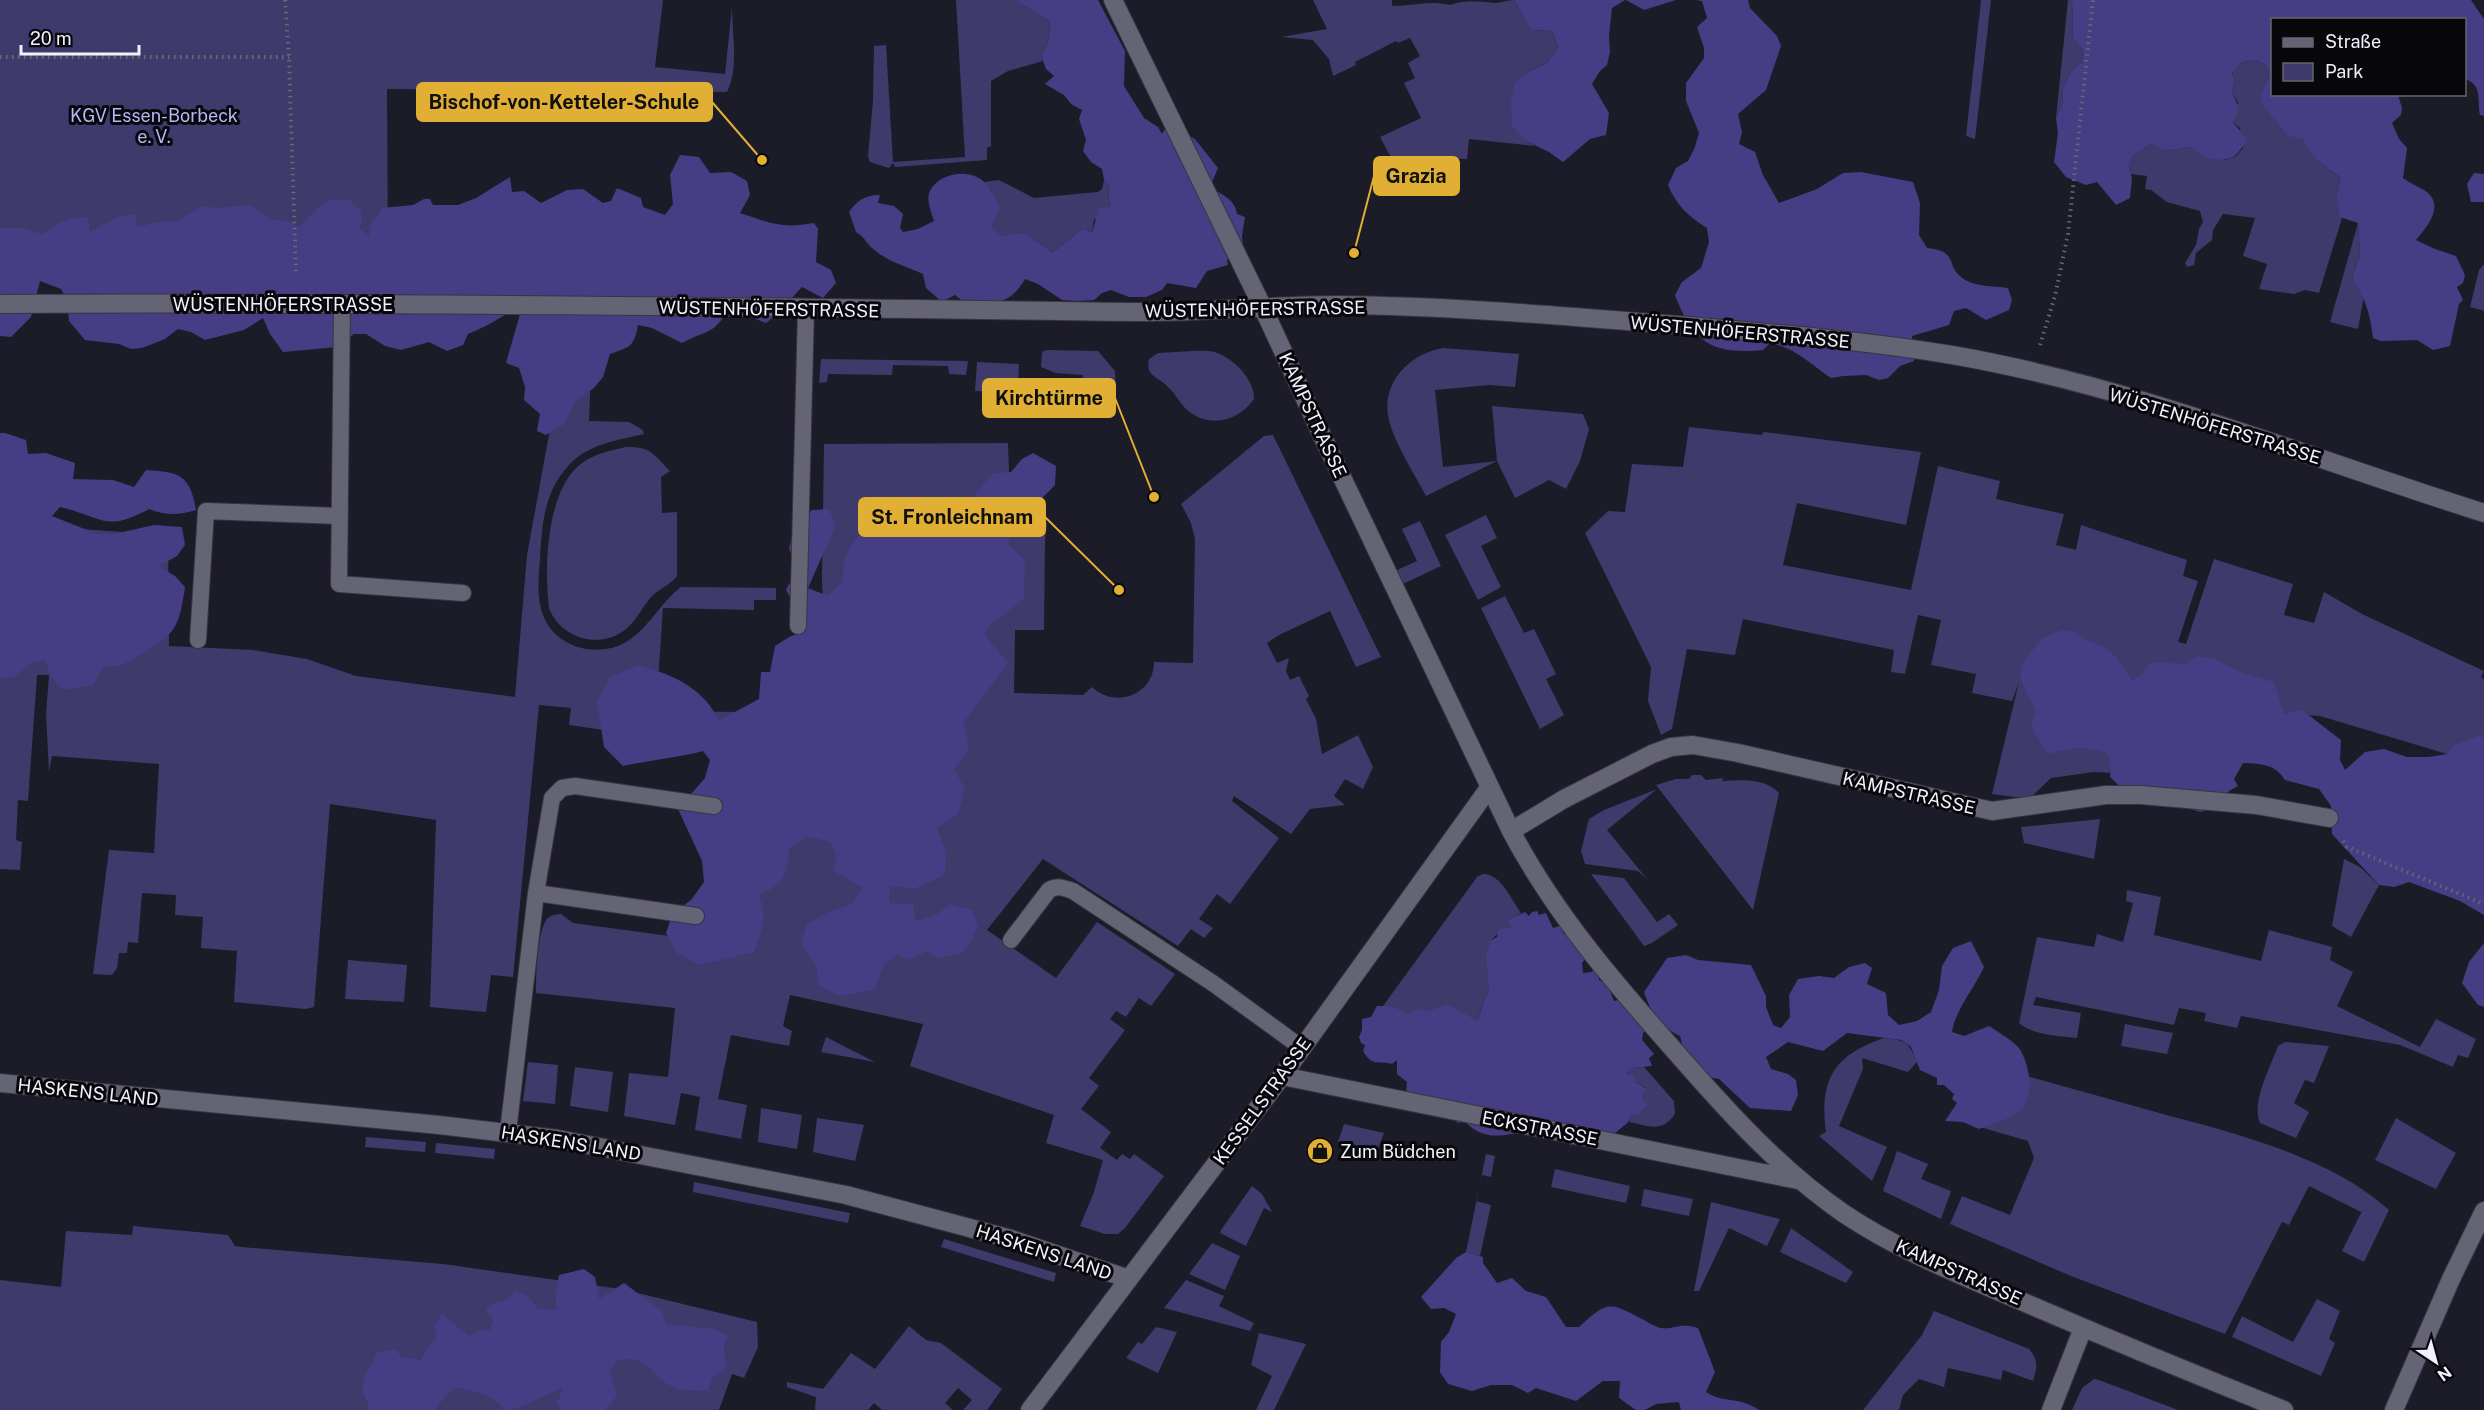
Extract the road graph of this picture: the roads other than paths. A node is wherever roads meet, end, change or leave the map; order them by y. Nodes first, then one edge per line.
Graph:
1 (1113, 0) edge
2 (342, 303) junction
3 (0, 304) edge
4 (1263, 308) junction
5 (806, 309) junction
6 (2484, 513) edge
7 (339, 516) junction
8 (463, 593) dead end
9 (798, 626) dead end
10 (198, 640) dead end
11 (1489, 788) junction
12 (714, 806) dead end
13 (2329, 818) road end
14 (1511, 831) junction
15 (536, 893) junction
16 (696, 916) dead end
17 (1011, 940) dead end
18 (1302, 1048) junction
19 (1282, 1076) junction
20 (0, 1083) edge
21 (508, 1132) junction
22 (1799, 1180) junction
23 (2484, 1211) edge
24 (1129, 1279) junction
25 (2083, 1328) junction
26 (1030, 1410) edge
27 (2051, 1410) edge
28 (2284, 1410) edge
29 (2394, 1410) edge

1 - 4 street, KAMPSTRASSE
2 - 3 street, WÜSTENHÖFERSTRASSE
2 - 5 street, WÜSTENHÖFERSTRASSE
2 - 7 lane
4 - 5 street, WÜSTENHÖFERSTRASSE
4 - 6 street, WÜSTENHÖFERSTRASSE
4 - 11 street, KAMPSTRASSE
5 - 9 lane
7 - 8 lane
7 - 10 lane
11 - 14 street, KAMPSTRASSE
11 - 18 street, KESSELSTRASSE
12 - 15 lane
13 - 14 street, KAMPSTRASSE
14 - 22 street, KAMPSTRASSE
15 - 16 lane
15 - 21 lane
17 - 18 lane
18 - 19 street, KESSELSTRASSE
19 - 22 street, ECKSTRASSE
19 - 24 street, KESSELSTRASSE
20 - 21 street, HASKENS LAND
21 - 24 street, HASKENS LAND
22 - 25 street, KAMPSTRASSE
23 - 29 street
24 - 26 street, KESSELSTRASSE
25 - 27 street
25 - 28 street, KAMPSTRASSE

